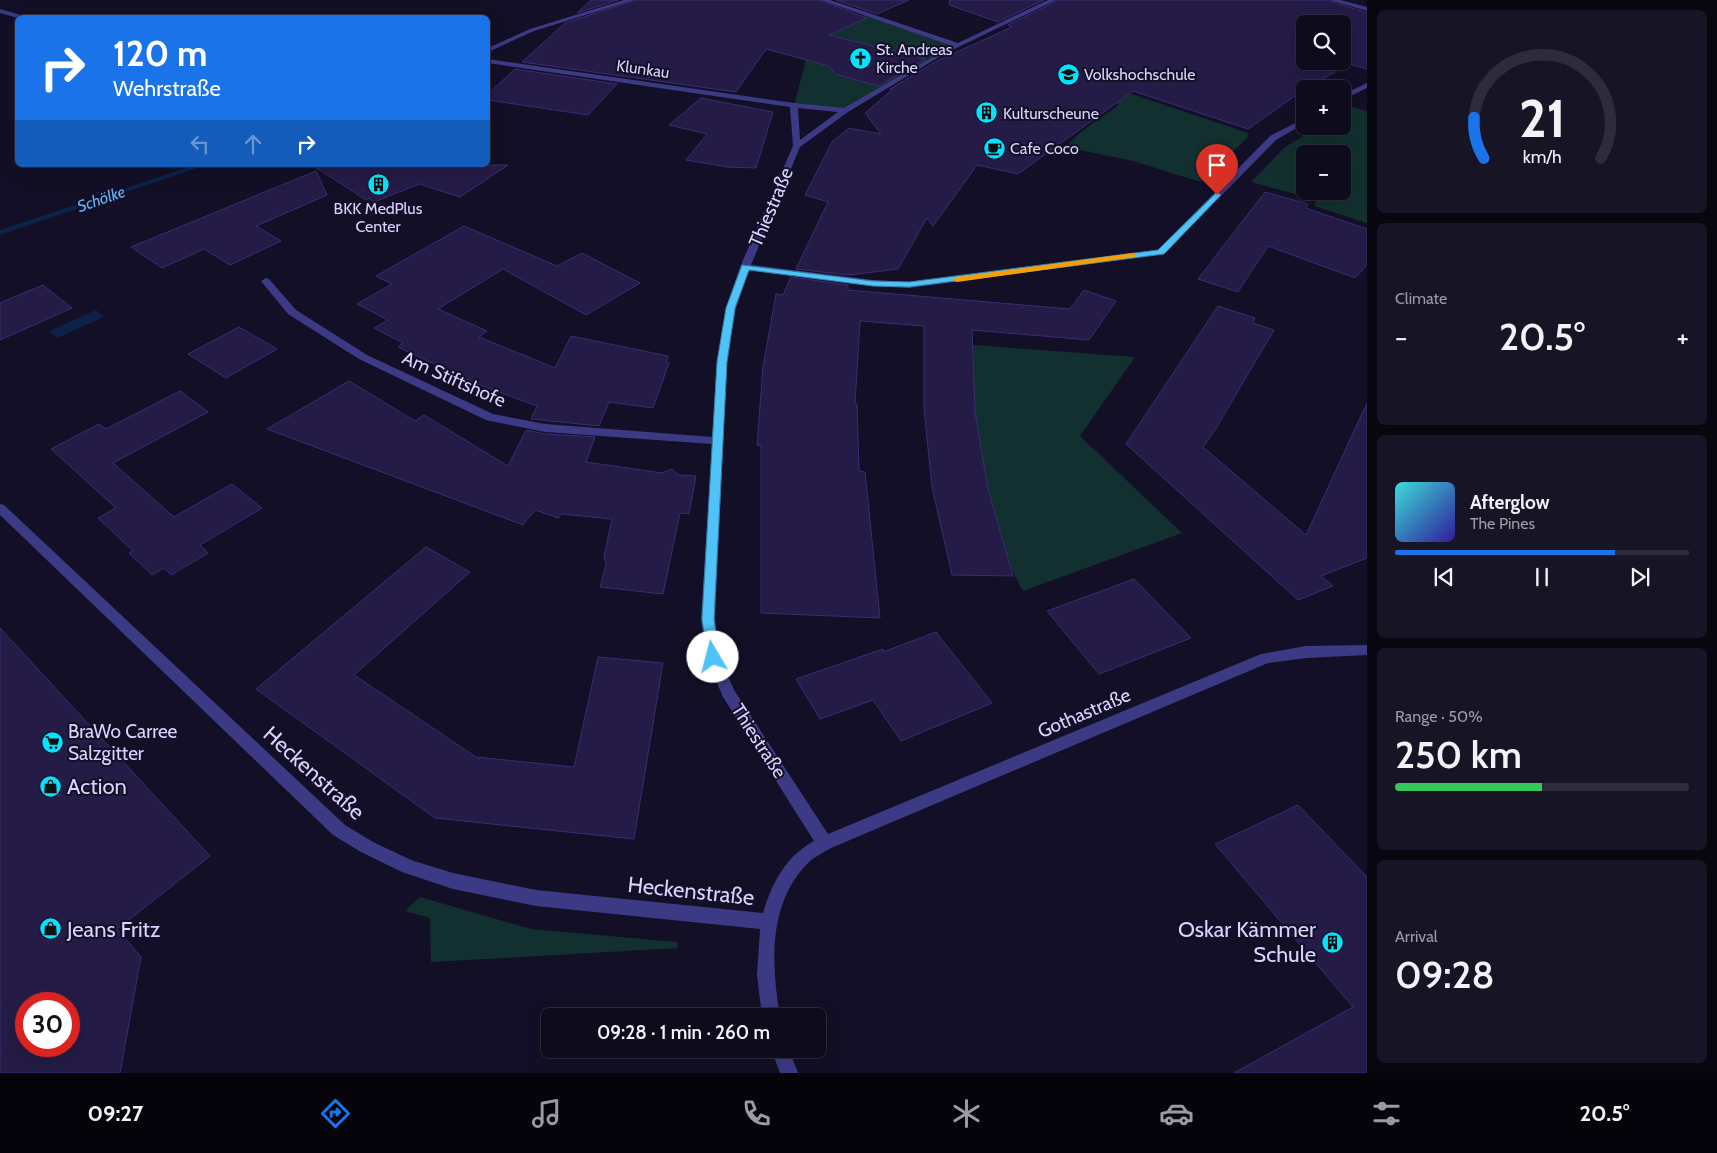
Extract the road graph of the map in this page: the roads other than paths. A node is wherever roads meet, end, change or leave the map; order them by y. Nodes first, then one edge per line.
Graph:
1 (631, 0) edge
2 (824, 0) edge
3 (1053, 0) edge
4 (1334, 0) edge
5 (1367, 9) edge
6 (0, 11) edge
7 (15, 15) edge
8 (957, 45) junction
9 (490, 49) edge
10 (490, 61) edge
11 (1367, 85) edge
12 (1351, 93) edge
13 (794, 105) junction
14 (845, 110) junction
15 (1296, 125) edge
16 (797, 146) junction
17 (745, 267) junction
18 (266, 281) dead end
19 (718, 441) junction
20 (0, 508) edge
21 (1367, 650) edge
22 (825, 843) junction
23 (769, 922) junction
24 (769, 1008) edge
25 (783, 1058) edge
26 (789, 1073) edge

1 - 9 street
2 - 8 street
3 - 8 street, Thiestraße
4 - 5 street
6 - 7 street
8 - 14 street, Thiestraße
10 - 13 street, Klunkau
11 - 12 street
13 - 14 street, Klunkau
13 - 16 street
14 - 16 street, Thiestraße
15 - 17 street
16 - 17 street, Thiestraße
17 - 19 street, Thiestraße
18 - 19 street, Am Stiftshofe
19 - 22 street, Thiestraße
20 - 23 street, Heckenstraße
21 - 22 street, Gothastraße
22 - 23 street
23 - 24 street
25 - 26 street

